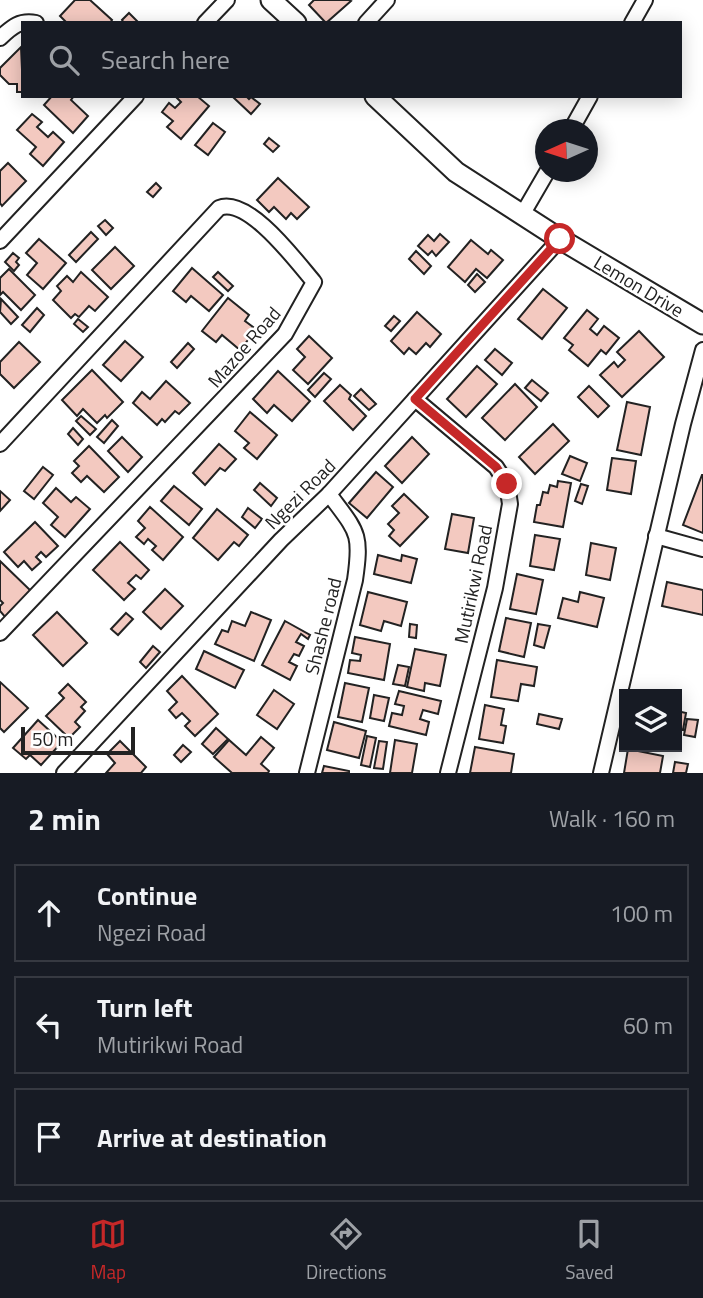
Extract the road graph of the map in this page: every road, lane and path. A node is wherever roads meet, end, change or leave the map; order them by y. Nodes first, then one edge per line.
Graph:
1 (227, 0) edge
2 (271, 0) edge
3 (387, 0) edge
4 (645, 0) edge
5 (207, 21) edge
6 (294, 21) edge
7 (368, 21) edge
8 (633, 21) edge
9 (21, 22) edge
10 (0, 38) edge
11 (131, 98) edge
12 (376, 98) edge
13 (589, 98) edge
14 (577, 119) edge
15 (541, 182) edge
16 (522, 215) junction
17 (560, 239) junction
18 (0, 241) edge
19 (703, 324) edge
20 (703, 350) edge
21 (415, 399) junction
22 (0, 444) edge
23 (329, 494) junction
24 (656, 536) junction
25 (703, 548) edge
26 (0, 633) edge
27 (72, 770) edge
28 (306, 773) edge
29 (448, 773) edge
30 (601, 773) edge

1 - 5 street
2 - 6 street
3 - 7 street
4 - 8 street
9 - 10 street
11 - 18 street
12 - 16 street, Lemon Drive
13 - 14 street
15 - 16 street
16 - 17 street, Lemon Drive
17 - 19 street, Lemon Drive
17 - 21 street, Ngezi Road
20 - 24 street
21 - 23 street, Ngezi Road
21 - 29 street, Mutirikwi Road
22 - 26 street, Mazoe Road
23 - 27 street, Ngezi Road
23 - 28 street, Shashe road
24 - 25 street
24 - 30 street

